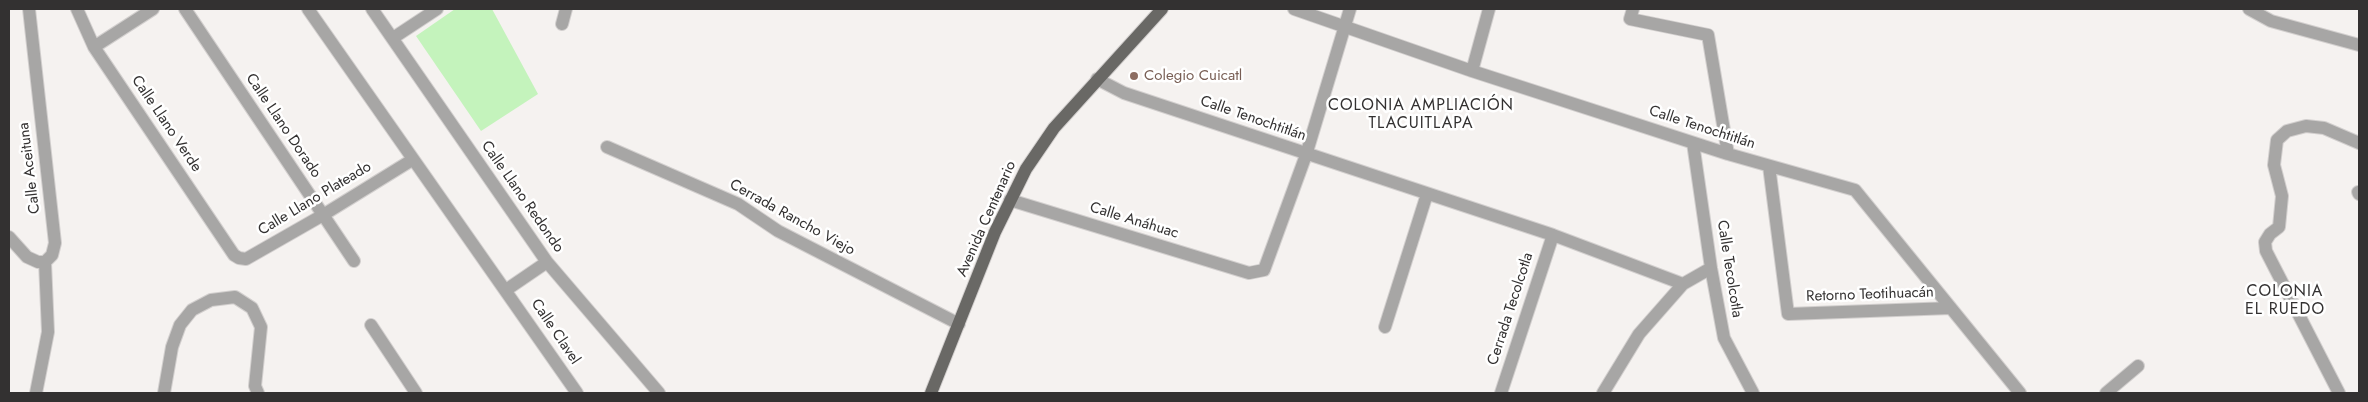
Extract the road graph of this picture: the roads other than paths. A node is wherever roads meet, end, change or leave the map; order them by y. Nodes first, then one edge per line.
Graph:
1 (29, 9) edge
2 (77, 9) edge
3 (153, 9) edge
4 (184, 9) edge
5 (308, 9) edge
6 (372, 9) edge
7 (437, 9) edge
8 (566, 9) edge
9 (1162, 9) edge
10 (1294, 9) edge
11 (1350, 9) edge
12 (1489, 9) edge
13 (1633, 9) edge
14 (2249, 9) edge
15 (562, 24) dead end
16 (1345, 25) junction
17 (393, 38) junction
18 (2359, 45) edge
19 (94, 47) junction
20 (1472, 70) junction
21 (1097, 79) junction
22 (1693, 143) junction
23 (2359, 143) edge
24 (607, 147) dead end
25 (1728, 154) junction
26 (1306, 155) junction
27 (412, 160) junction
28 (1769, 166) junction
29 (1426, 194) junction
30 (1010, 200) junction
31 (323, 215) junction
32 (1553, 235) junction
33 (9, 237) edge
34 (234, 255) joint
35 (354, 261) dead end
36 (45, 262) junction
37 (547, 262) junction
38 (1711, 268) junction
39 (1683, 284) junction
40 (506, 290) junction
41 (1951, 308) junction
42 (959, 324) junction
43 (371, 325) dead end
44 (1385, 327) dead end
45 (2138, 366) dead end
46 (36, 393) edge
47 (164, 393) edge
48 (258, 393) edge
49 (416, 393) edge
50 (577, 393) edge
51 (659, 393) edge
52 (931, 393) edge
53 (1501, 393) edge
54 (1603, 393) edge
55 (1754, 393) edge
56 (2020, 393) edge
57 (2106, 393) edge
58 (2339, 393) edge

1 - 36 street, Calle Aceituna
2 - 19 street, Calle Llano Verde
3 - 19 street
4 - 31 street, Calle Llano Dorado
5 - 27 street
6 - 17 street, Calle Llano Redondo
7 - 17 street
8 - 15 street
9 - 21 main road, Avenida Centenario
10 - 16 street, Calle Tenochtitlán
11 - 16 street
12 - 20 street
13 - 25 street
14 - 18 street
16 - 20 street, Calle Tenochtitlán
16 - 26 street
17 - 37 street, Calle Llano Redondo
19 - 34 street, Calle Llano Verde
20 - 22 street, Calle Tenochtitlán
21 - 26 street, Calle Tenochtitlán
21 - 30 main road, Avenida Centenario
22 - 25 street, Calle Tenochtitlán
22 - 38 street, Calle Tecolcotla
23 - 58 street
24 - 42 street, Cerrada Rancho Viejo
25 - 28 street, Calle Tenochtitlán
26 - 29 street, Calle Tenochtitlán
26 - 30 street, Calle Anáhuac
27 - 31 street, Calle Llano Plateado
27 - 40 street
28 - 41 street, Calle Tenochtitlán
28 - 41 street, Retorno Teotihuacán
29 - 32 street, Calle Tenochtitlán
29 - 44 street
30 - 42 main road, Avenida Centenario
31 - 34 street, Calle Llano Plateado
31 - 35 street, Calle Llano Dorado
32 - 39 street, Calle Tenochtitlán
32 - 53 street, Cerrada Tecolcotla
33 - 36 street
36 - 46 street
37 - 40 street
37 - 51 street, Calle Llano Redondo
38 - 39 street
38 - 55 street, Calle Tecolcotla
39 - 54 street
40 - 50 street, Calle Clavel
41 - 56 street, Calle Tenochtitlán
42 - 52 main road, Avenida Centenario
43 - 49 street
45 - 57 street
47 - 48 street

